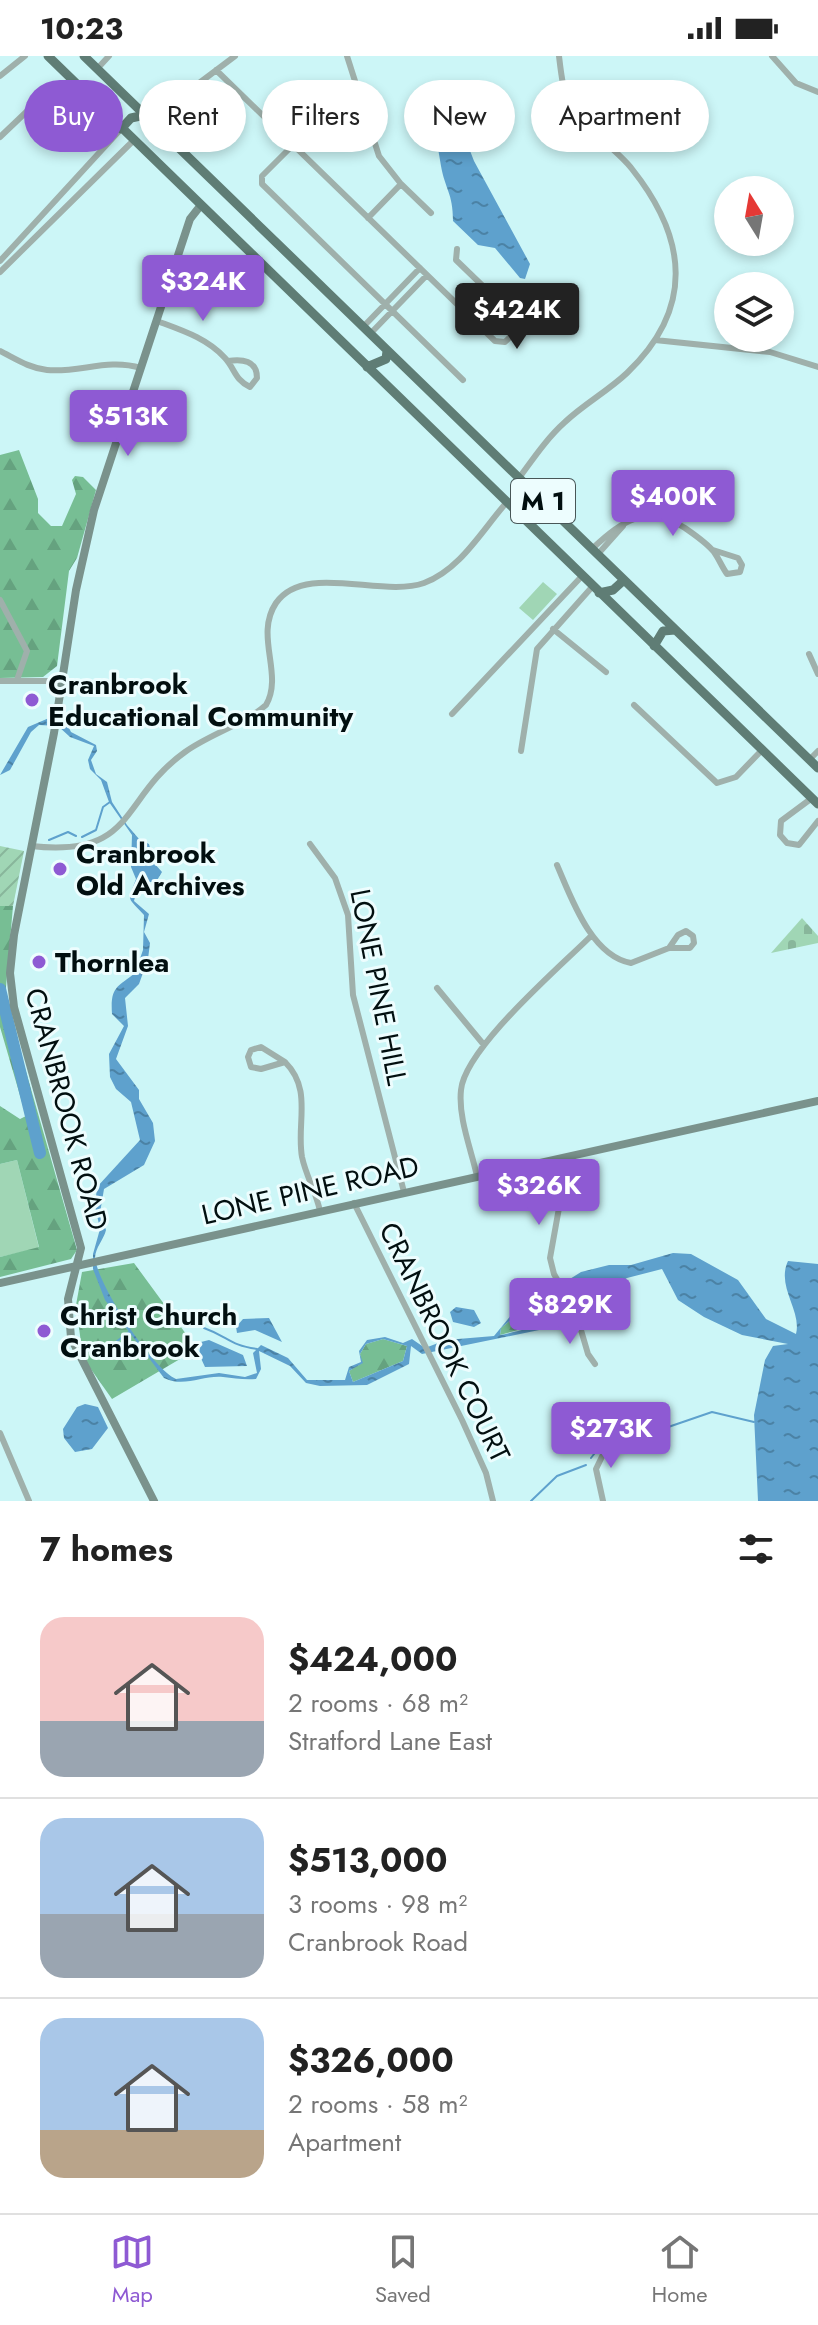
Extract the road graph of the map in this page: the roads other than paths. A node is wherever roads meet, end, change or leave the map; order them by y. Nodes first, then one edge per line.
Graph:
1 (25, 56) edge
2 (48, 56) edge
3 (84, 56) edge
4 (109, 56) edge
5 (235, 56) edge
6 (347, 56) edge
7 (566, 56) edge
8 (772, 56) edge
9 (559, 59) edge
10 (97, 69) junction
11 (216, 70) junction
12 (0, 76) edge
13 (72, 80) edge
14 (202, 80) edge
15 (818, 92) edge
16 (139, 110) edge
17 (24, 114) edge
18 (262, 115) edge
19 (123, 131) edge
20 (0, 137) edge
21 (134, 140) junction
22 (100, 152) edge
23 (182, 152) edge
24 (286, 152) edge
25 (300, 152) edge
26 (401, 184) junction
27 (201, 205) junction
28 (45, 212) junction
29 (431, 213) dead end
30 (368, 218) junction
31 (54, 220) junction
32 (14, 245) junction
33 (457, 249) dead end
34 (20, 254) junction
35 (0, 261) edge
36 (420, 268) junction
37 (0, 272) edge
38 (427, 275) junction
39 (385, 304) junction
40 (392, 311) junction
41 (157, 321) junction
42 (366, 331) junction
43 (655, 340) junction
44 (0, 351) edge
45 (387, 351) junction
46 (228, 361) junction
47 (367, 367) junction
48 (818, 367) edge
49 (141, 368) junction
50 (463, 380) dead end
51 (519, 478) junction
52 (507, 502) junction
53 (713, 550) junction
54 (595, 552) junction
55 (582, 576) junction
56 (624, 580) junction
57 (596, 590) junction
58 (0, 600) edge
59 (553, 629) junction
60 (675, 630) junction
61 (654, 646) junction
62 (809, 654) dead end
63 (606, 672) dead end
64 (818, 674) edge
65 (17, 680) junction
66 (0, 681) edge
67 (61, 681) junction
68 (634, 705) dead end
69 (452, 714) dead end
70 (762, 750) junction
71 (521, 751) dead end
72 (818, 751) edge
73 (809, 760) junction
74 (818, 768) edge
75 (815, 801) edge
76 (818, 821) edge
77 (310, 844) dead end
78 (31, 846) junction
79 (557, 865) dead end
80 (592, 935) junction
81 (669, 948) dead end
82 (437, 988) dead end
83 (484, 1045) junction
84 (285, 1062) junction
85 (818, 1101) edge
86 (565, 1157) junction
87 (477, 1176) junction
88 (404, 1192) junction
89 (354, 1203) junction
90 (320, 1211) junction
91 (79, 1263) junction
92 (0, 1283) edge
93 (595, 1364) dead end
94 (0, 1433) edge
95 (610, 1440) junction
96 (29, 1501) edge
97 (154, 1501) edge
98 (493, 1501) edge
99 (603, 1501) edge

1 - 12 street
2 - 13 main road, M 1
3 - 10 main road, M 1
4 - 10 street
5 - 11 street
6 - 26 street
7 - 9 street
8 - 15 street
9 - 43 street
10 - 16 main road, M 1
11 - 14 street
11 - 18 street
17 - 20 street
19 - 21 main road, M 1
21 - 27 main road, M 1
21 - 31 street
22 - 28 street
23 - 42 main road, M 1
24 - 39 street
25 - 30 street
26 - 29 street
26 - 30 street
27 - 41 street, CRANBROOK ROAD
27 - 47 main road, M 1
28 - 31 street
28 - 32 street
30 - 36 street
31 - 34 street
32 - 34 street
32 - 35 street
33 - 38 street
34 - 37 street
36 - 38 street
36 - 39 street
38 - 40 street
39 - 40 street
39 - 42 street
40 - 42 street
40 - 50 street
41 - 46 street
41 - 49 street, CRANBROOK ROAD
42 - 45 main road, M 1
43 - 48 street
43 - 51 street
44 - 49 street
45 - 47 main road
45 - 51 main road, M 1
46 - 46 street
47 - 52 main road, M 1
49 - 67 street, CRANBROOK ROAD
51 - 54 main road, M 1
52 - 55 main road, M 1
52 - 78 street
53 - 53 street
53 - 54 street
54 - 56 main road, M 1
55 - 57 main road, M 1
55 - 69 street
56 - 57 main road
56 - 60 main road, M 1
57 - 59 street
57 - 61 main road, M 1
58 - 65 street
59 - 63 street
59 - 71 street
60 - 61 main road
60 - 73 main road, M 1
61 - 70 main road, M 1
62 - 64 street
65 - 66 street
65 - 67 street
67 - 78 street, CRANBROOK ROAD
68 - 70 street
70 - 75 main road, M 1
72 - 73 street
73 - 74 main road, M 1
75 - 76 street
77 - 88 street, LONE PINE HILL
78 - 91 street, CRANBROOK ROAD
79 - 80 street
80 - 81 street
80 - 83 street
82 - 83 street
83 - 87 street
84 - 84 street
84 - 90 street
85 - 86 street, LONE PINE ROAD
86 - 87 street, LONE PINE ROAD
86 - 93 street
87 - 88 street, LONE PINE ROAD
88 - 89 street, LONE PINE ROAD
89 - 90 street, LONE PINE ROAD
89 - 98 street, CRANBROOK COURT
90 - 91 street, LONE PINE ROAD
91 - 92 street, LONE PINE ROAD
91 - 97 street, CRANBROOK ROAD
94 - 96 street
95 - 95 street
95 - 99 street

